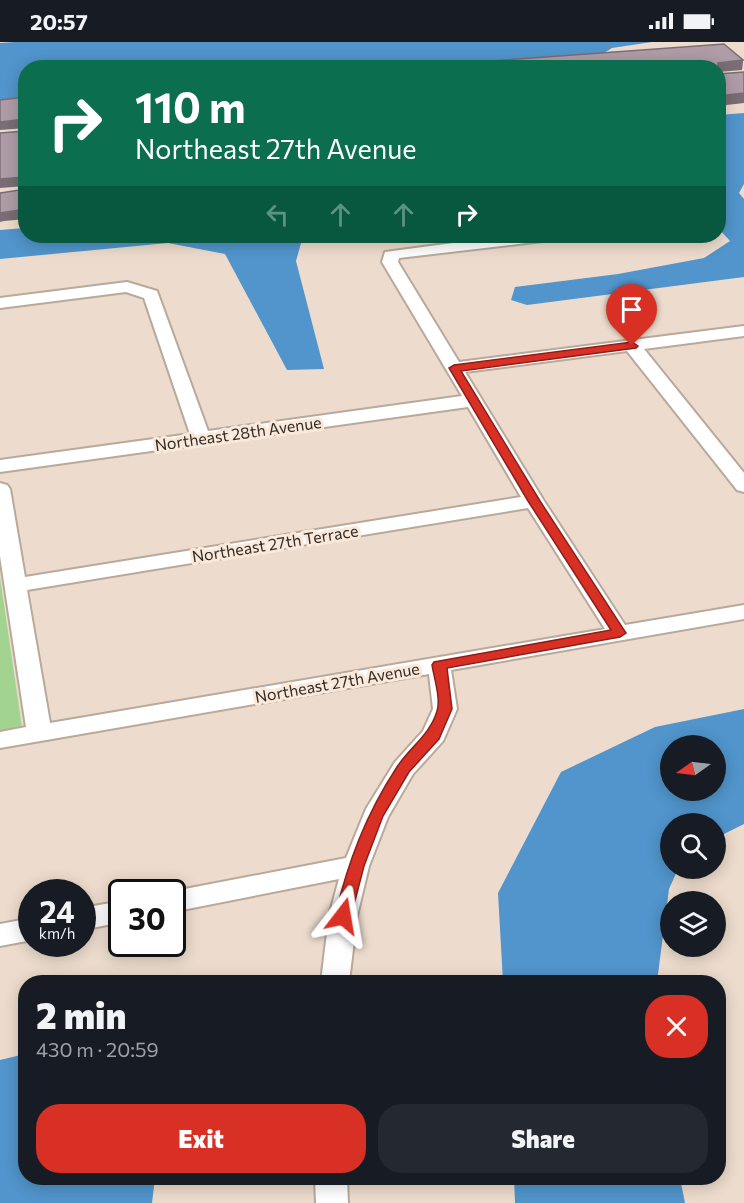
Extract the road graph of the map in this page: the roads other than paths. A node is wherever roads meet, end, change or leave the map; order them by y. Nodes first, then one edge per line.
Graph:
1 (487, 243) edge
2 (0, 303) edge
3 (744, 331) edge
4 (632, 346) junction
5 (454, 368) junction
6 (475, 400) junction
7 (201, 438) junction
8 (0, 466) edge
9 (744, 486) edge
10 (0, 489) edge
11 (534, 501) junction
12 (15, 585) junction
13 (744, 612) edge
14 (620, 633) junction
15 (439, 665) junction
16 (39, 733) junction
17 (0, 740) edge
18 (356, 866) junction
19 (186, 899) edge
20 (18, 932) edge
21 (0, 935) edge
22 (336, 975) edge
23 (331, 1185) edge
24 (332, 1203) edge

1 - 5 street
2 - 7 street
3 - 4 street
4 - 5 street
4 - 9 street
5 - 6 street
6 - 7 street, Northeast 28th Avenue
6 - 11 street
7 - 8 street, Northeast 28th Avenue
10 - 12 street
11 - 12 street, Northeast 27th Terrace
11 - 14 street
12 - 16 street
13 - 14 street, Northeast 27th Avenue
14 - 15 street, Northeast 27th Avenue
15 - 16 street, Northeast 27th Avenue
15 - 18 street
16 - 17 street, Northeast 27th Avenue
18 - 19 street
18 - 22 street
20 - 21 street
23 - 24 street

